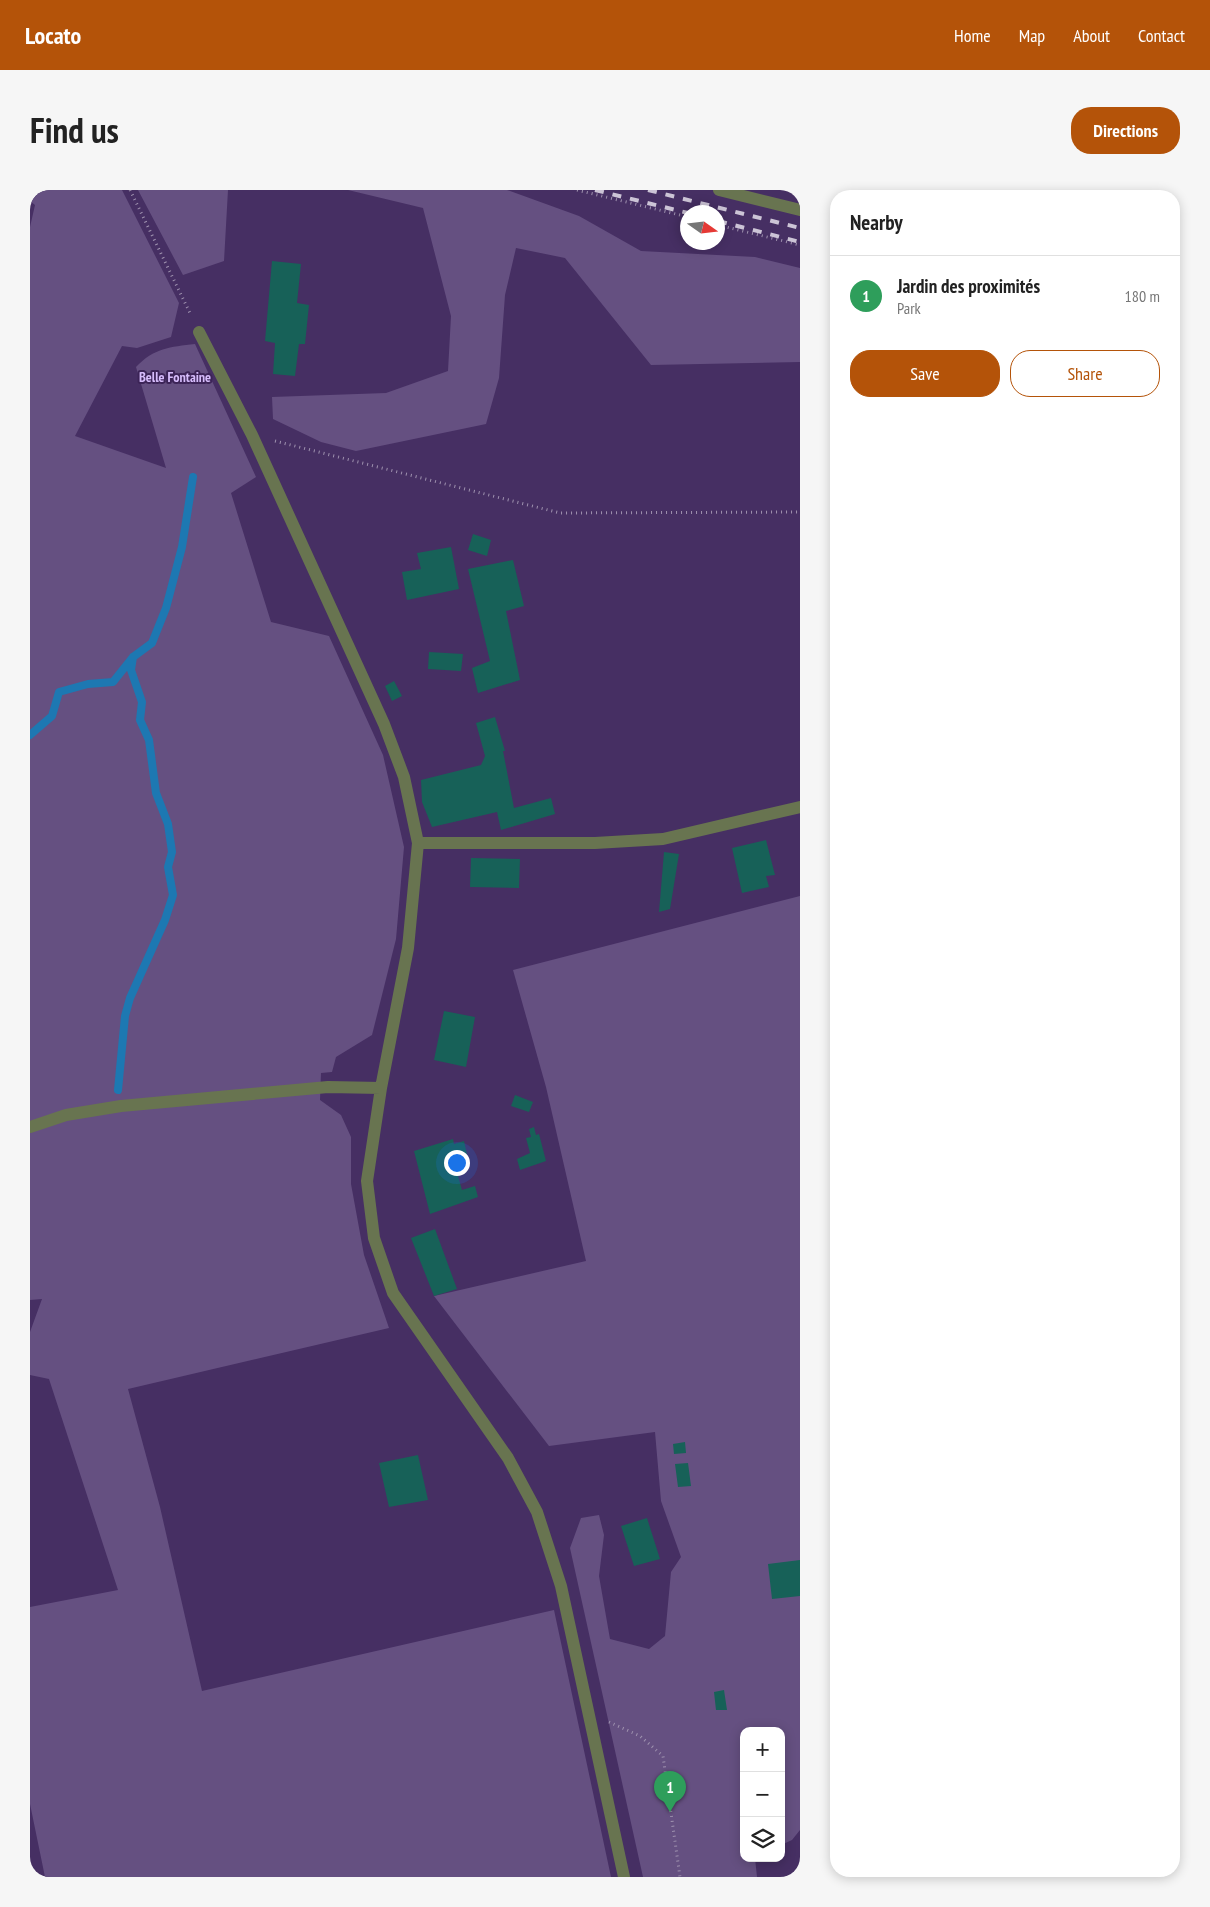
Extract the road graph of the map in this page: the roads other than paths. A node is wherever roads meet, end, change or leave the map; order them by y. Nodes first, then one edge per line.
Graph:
1 (719, 190) edge
2 (800, 210) edge
3 (199, 332) road end
4 (800, 807) edge
5 (418, 843) junction
6 (381, 1088) junction
7 (30, 1127) edge
8 (624, 1877) edge

1 - 2 street
3 - 5 street
4 - 5 street
5 - 6 street
6 - 7 street
6 - 8 street

